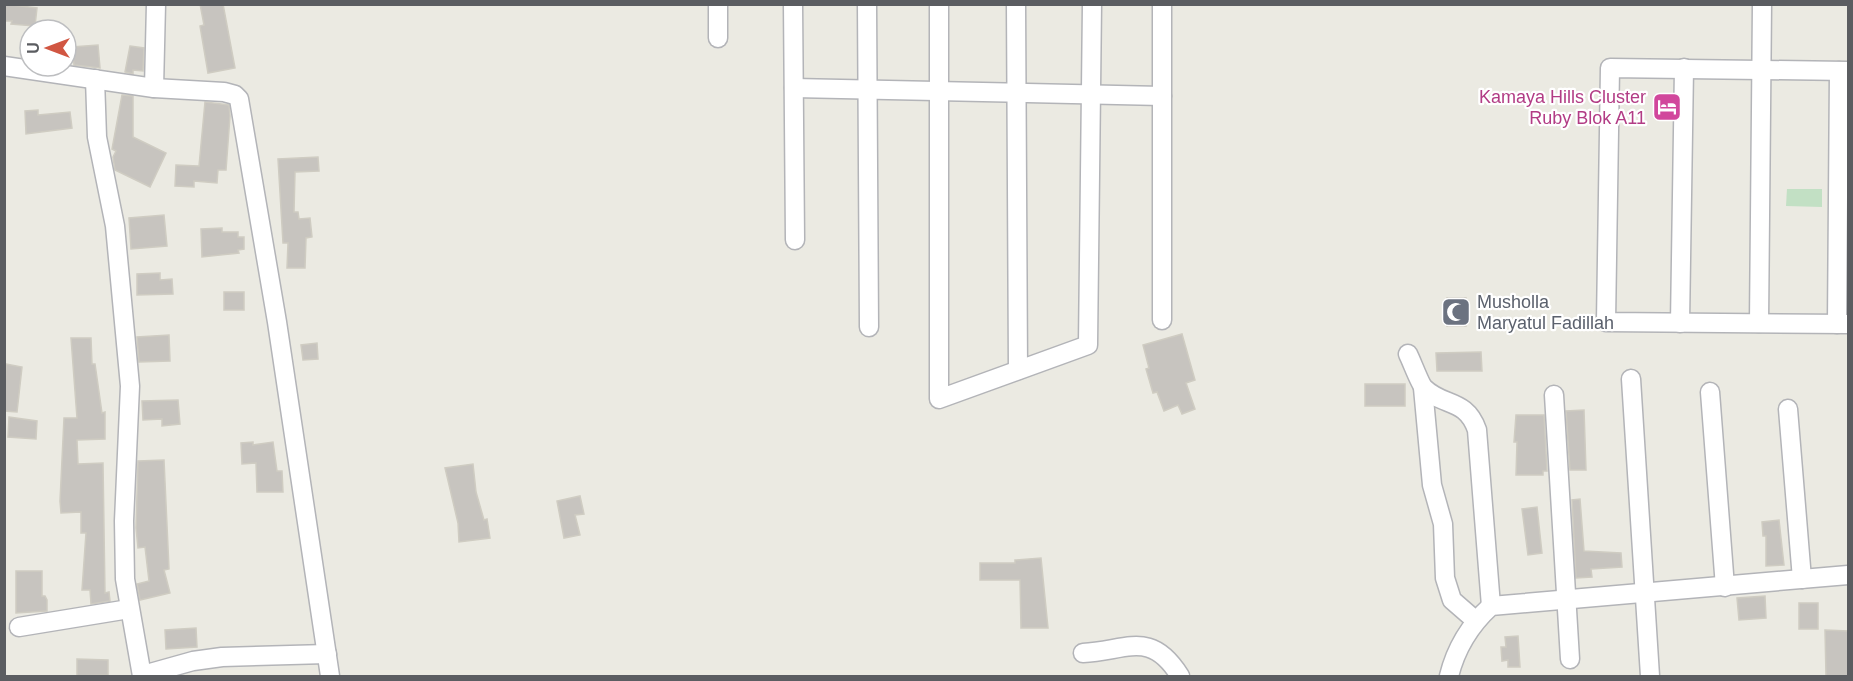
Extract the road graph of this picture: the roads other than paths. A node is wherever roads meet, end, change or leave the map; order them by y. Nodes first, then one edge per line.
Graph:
1 (156, 4) edge
2 (718, 4) edge
3 (793, 4) edge
4 (867, 4) edge
5 (939, 4) edge
6 (1016, 4) edge
7 (1092, 4) edge
8 (1162, 4) edge
9 (1762, 4) edge
10 (718, 38) dead end
11 (4, 66) edge
12 (1684, 68) junction
13 (1762, 69) junction
14 (1844, 71) edge
15 (95, 79) junction
16 (154, 88) junction
17 (794, 88) junction
18 (868, 90) junction
19 (938, 92) junction
20 (1017, 93) junction
21 (1089, 95) junction
22 (1162, 96) junction
23 (795, 240) dead end
24 (1162, 320) dead end
25 (1680, 322) junction
26 (1759, 323) junction
27 (1843, 324) edge
28 (869, 327) dead end
29 (1408, 354) dead end
30 (1018, 370) junction
31 (1631, 379) dead end
32 (1423, 387) junction
33 (1710, 392) dead end
34 (1554, 395) dead end
35 (1788, 409) dead end
36 (1848, 575) edge
37 (1802, 579) junction
38 (1725, 587) junction
39 (1645, 593) junction
40 (1568, 600) junction
41 (1491, 606) junction
42 (129, 609) junction
43 (1475, 620) junction
44 (19, 627) dead end
45 (1083, 653) dead end
46 (327, 654) junction
47 (1570, 659) dead end
48 (142, 676) edge
49 (330, 676) edge
50 (1180, 676) edge
51 (1449, 676) edge
52 (1650, 676) edge

1 - 16 street
2 - 10 street
3 - 17 street
4 - 18 street
5 - 19 street
6 - 20 street
7 - 21 street
8 - 22 street
9 - 13 street
11 - 15 street
12 - 13 street
12 - 25 street
12 - 25 street
13 - 14 street
13 - 26 street
14 - 27 street
15 - 16 street
15 - 42 street
16 - 46 street
17 - 18 street
17 - 23 street
18 - 19 street
18 - 28 street
19 - 20 street
19 - 30 street
20 - 21 street
20 - 30 street
21 - 22 street
21 - 30 street
22 - 24 street
25 - 26 street
26 - 27 street
29 - 32 street
31 - 39 street
32 - 41 street
32 - 43 street
33 - 38 street
34 - 40 street
35 - 37 street
36 - 37 street
37 - 38 street
38 - 39 street
39 - 40 street
39 - 52 street
40 - 41 street
40 - 47 street
41 - 43 street
42 - 44 street
42 - 48 street
43 - 51 street
45 - 50 street
46 - 48 street
46 - 49 street

